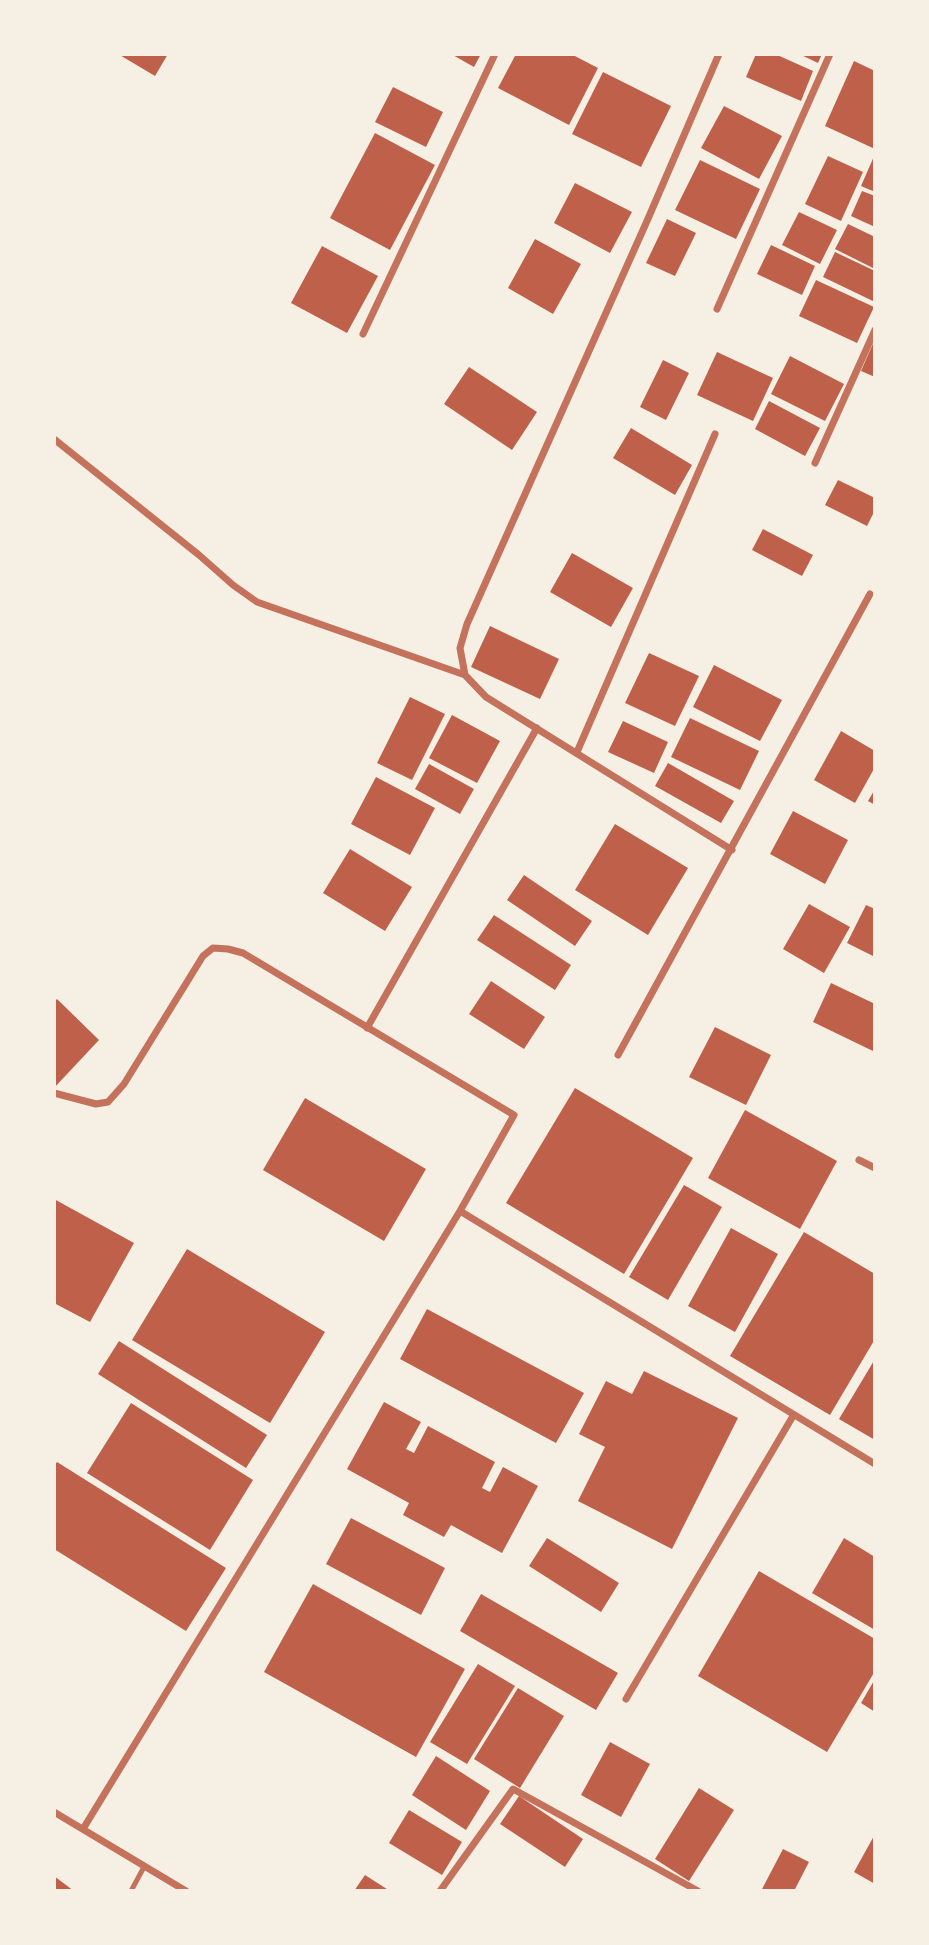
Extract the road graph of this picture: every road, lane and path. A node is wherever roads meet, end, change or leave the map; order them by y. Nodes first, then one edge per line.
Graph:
1 (495, 54) edge
2 (719, 54) edge
3 (830, 54) edge
4 (717, 309) dead end
5 (875, 330) edge
6 (363, 334) dead end
7 (715, 434) dead end
8 (54, 439) edge
9 (815, 463) dead end
10 (870, 594) dead end
11 (465, 675) junction
12 (537, 728) junction
13 (577, 752) junction
14 (732, 849) junction
15 (367, 1028) junction
16 (618, 1055) dead end
17 (54, 1093) edge
18 (859, 1160) dead end
19 (875, 1168) edge
20 (460, 1211) junction
21 (793, 1416) junction
22 (875, 1464) edge
23 (626, 1699) dead end
24 (54, 1812) edge
25 (83, 1829) junction
26 (144, 1867) junction
27 (131, 1891) edge
28 (186, 1891) edge
29 (440, 1891) edge
30 (698, 1891) edge

1 - 6 street
2 - 11 street
3 - 4 street
5 - 9 street
7 - 13 street
8 - 11 street
10 - 14 street
11 - 12 street
12 - 13 street
12 - 15 street
13 - 14 street
14 - 16 street
15 - 17 street
15 - 20 street
18 - 19 street
20 - 21 street
20 - 25 street
21 - 22 street
21 - 23 street
24 - 25 street
25 - 26 street
26 - 27 lane
26 - 28 street
29 - 30 street

